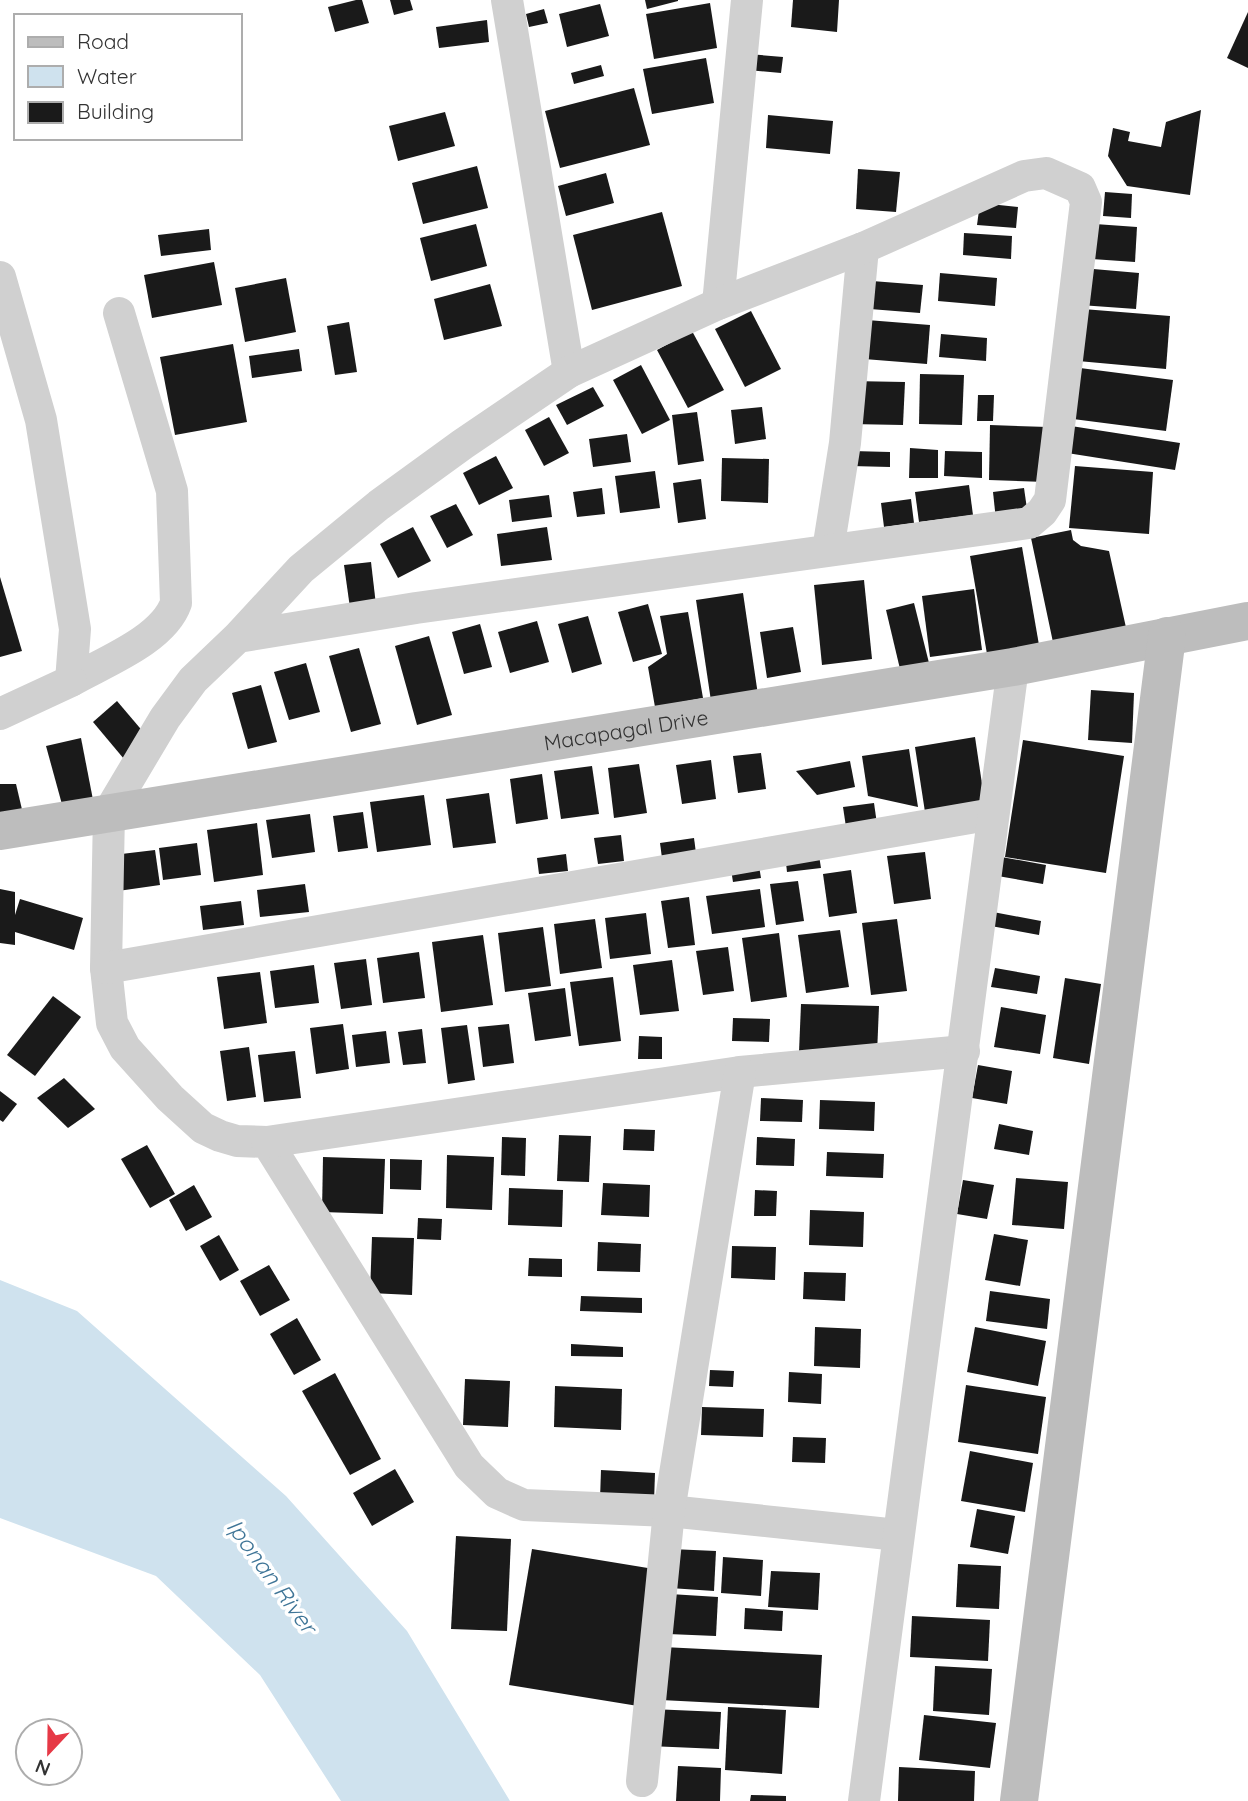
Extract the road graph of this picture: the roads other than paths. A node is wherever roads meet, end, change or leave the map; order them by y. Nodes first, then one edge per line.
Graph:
1 (507, 0) edge
2 (747, 0) edge
3 (863, 247) junction
4 (0, 277) edge
5 (718, 304) junction
6 (119, 313) dead end
7 (569, 372) junction
8 (828, 550) junction
9 (1248, 621) edge
10 (1167, 636) junction
11 (238, 637) junction
12 (1013, 667) junction
13 (71, 681) junction
14 (0, 714) edge
15 (109, 812) junction
16 (993, 814) junction
17 (0, 831) edge
18 (106, 968) junction
19 (964, 1051) junction
20 (740, 1072) junction
21 (267, 1142) junction
22 (669, 1511) junction
23 (898, 1535) junction
24 (642, 1781) dead end
25 (864, 1801) edge
26 (1019, 1801) edge

1 - 7 street
2 - 5 street
3 - 5 street
3 - 8 street
3 - 8 street
4 - 13 street
5 - 7 street
6 - 13 street
7 - 11 street
8 - 11 street
9 - 10 main road, Macapagal Drive
10 - 12 main road, Macapagal Drive
10 - 26 main road
11 - 15 street
12 - 15 main road, Macapagal Drive
12 - 16 street
13 - 14 street
15 - 17 main road, Macapagal Drive
15 - 18 street
16 - 18 street
16 - 19 street
18 - 21 street
19 - 20 street
19 - 23 street
20 - 21 street
20 - 22 street
21 - 22 street
22 - 23 street
22 - 24 street
23 - 25 street

